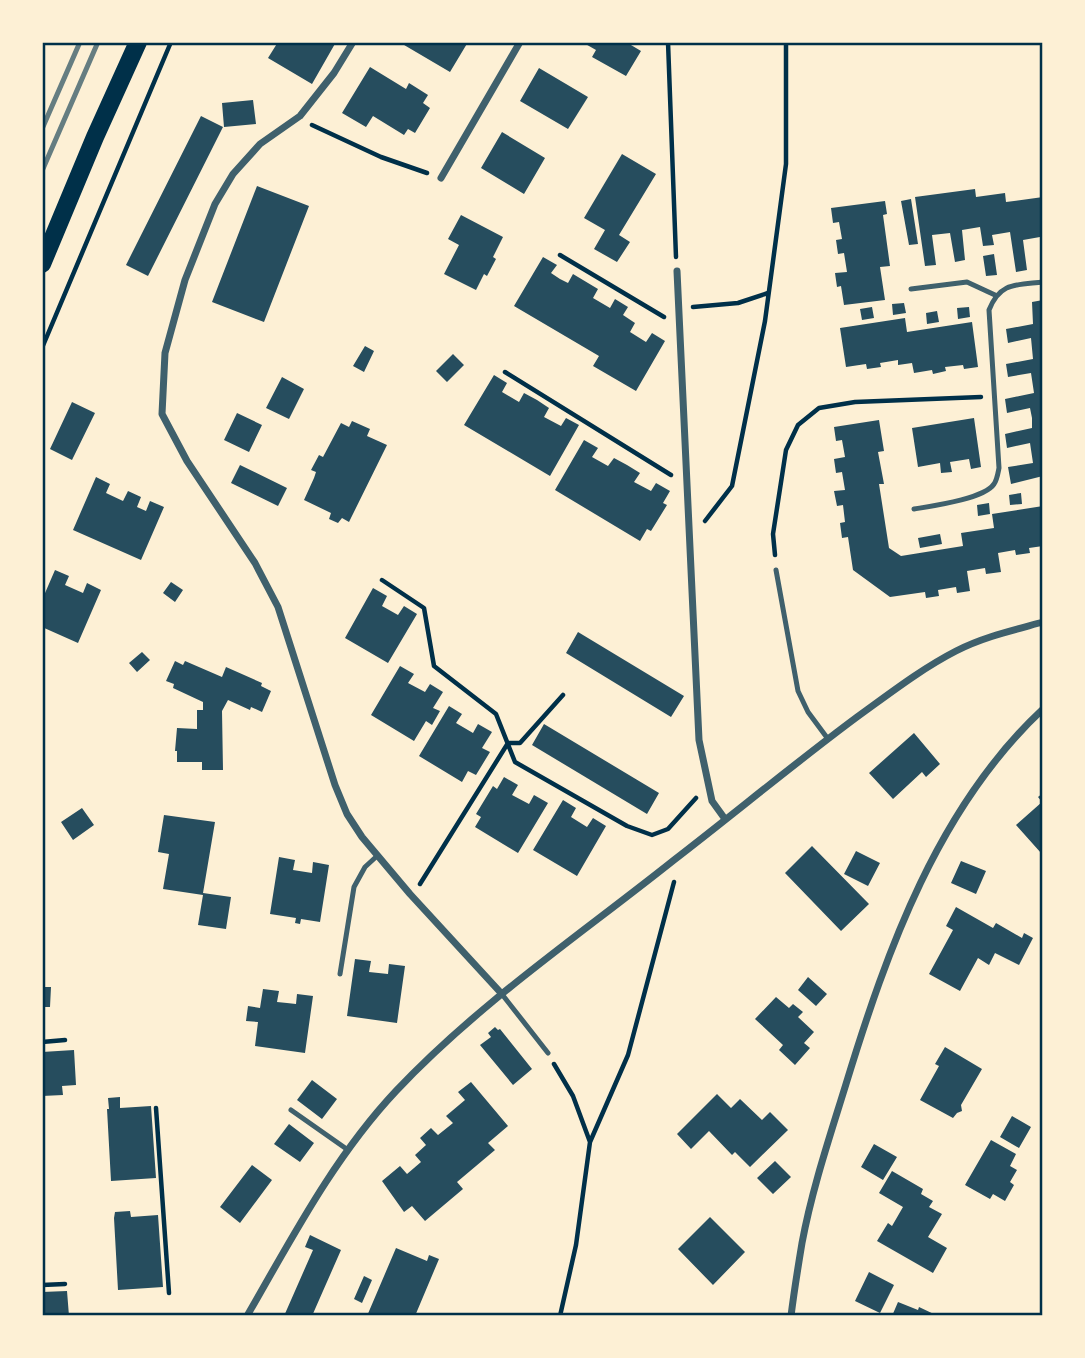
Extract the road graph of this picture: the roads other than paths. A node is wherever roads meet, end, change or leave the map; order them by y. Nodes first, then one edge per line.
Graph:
1 (138, 42) edge
2 (353, 42) edge
3 (520, 42) edge
4 (441, 178) road end
5 (42, 264) edge
6 (677, 271) road end
7 (1043, 282) edge
8 (911, 289) dead end
9 (995, 295) junction
10 (914, 509) dead end
11 (776, 570) road end
12 (1043, 622) edge
13 (1043, 709) edge
14 (828, 739) junction
15 (725, 819) junction
16 (377, 856) junction
17 (340, 974) dead end
18 (501, 993) junction
19 (548, 1053) road end
20 (291, 1110) dead end
21 (348, 1150) junction
22 (247, 1316) edge
23 (791, 1316) edge

1 - 5 main road
2 - 16 street
3 - 4 street
6 - 15 street
7 - 9 lane
8 - 9 lane
9 - 10 lane
11 - 14 lane
12 - 14 street
13 - 23 street
14 - 15 street
15 - 18 street
16 - 17 lane
16 - 18 street
18 - 19 lane
18 - 21 street
20 - 21 lane
21 - 22 street

